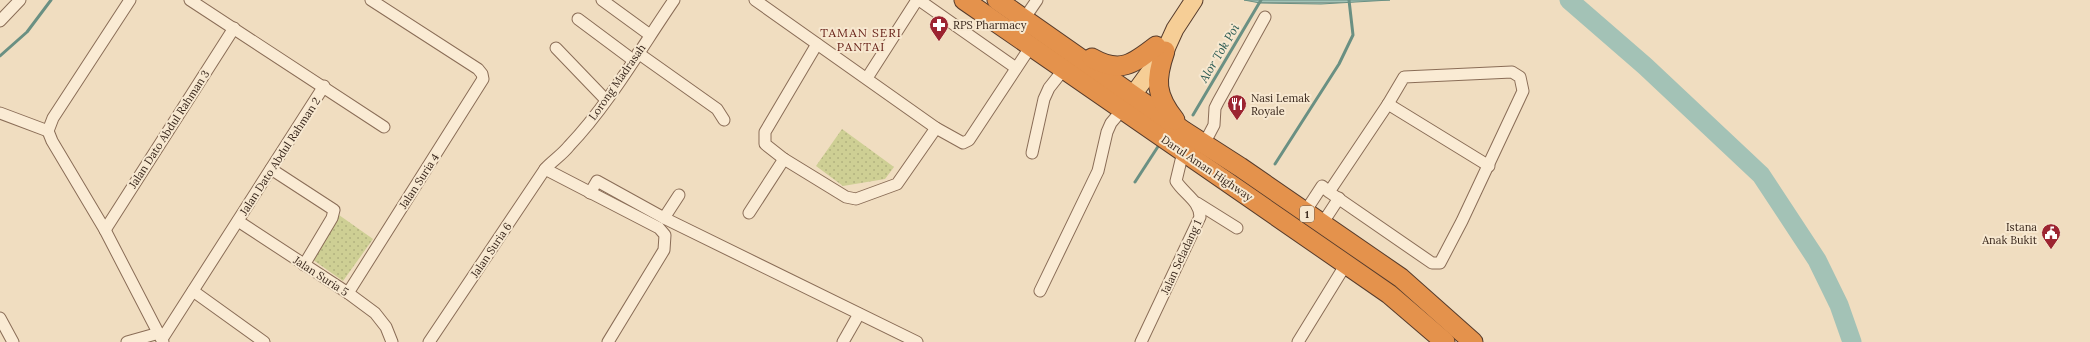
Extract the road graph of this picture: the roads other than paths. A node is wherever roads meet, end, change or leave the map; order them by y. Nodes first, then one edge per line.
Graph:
1 (130, 0) edge
2 (191, 0) edge
3 (371, 0) edge
4 (602, 0) edge
5 (674, 0) edge
6 (754, 0) edge
7 (918, 0) edge
8 (964, 0) edge
9 (997, 0) edge
10 (1037, 0) edge
11 (15, 2) edge
12 (1192, 3) edge
13 (1265, 17) dead end
14 (578, 19) dead end
15 (1024, 19) junction
16 (0, 21) edge
17 (234, 28) junction
18 (650, 35) junction
19 (817, 44) junction
20 (1031, 46) junction
21 (1063, 46) junction
22 (556, 48) dead end
23 (1161, 48) junction
24 (635, 56) junction
25 (1016, 68) junction
26 (1064, 69) junction
27 (867, 78) junction
28 (324, 86) junction
29 (1123, 99) junction
30 (606, 100) junction
31 (1388, 104) junction
32 (0, 113) edge
33 (724, 120) dead end
34 (384, 127) dead end
35 (936, 128) junction
36 (48, 131) junction
37 (1184, 131) junction
38 (1204, 144) junction
39 (1183, 152) junction
40 (1032, 153) dead end
41 (554, 158) joint
42 (784, 159) junction
43 (1489, 166) junction
44 (271, 169) junction
45 (545, 169) junction
46 (1326, 189) junction
47 (590, 193) junction
48 (679, 195) dead end
49 (1339, 198) junction
50 (1197, 203) junction
51 (1305, 212) junction
52 (749, 214) dead end
53 (664, 218) junction
54 (238, 221) junction
55 (1322, 224) junction
56 (1237, 228) dead end
57 (105, 230) junction
58 (1346, 264) junction
59 (304, 265) junction
60 (193, 291) junction
61 (1040, 291) dead end
62 (348, 293) junction
63 (859, 314) junction
64 (0, 318) edge
65 (161, 338) edge
66 (13, 342) edge
67 (127, 342) edge
68 (264, 342) edge
69 (392, 342) edge
70 (429, 342) edge
71 (608, 342) edge
72 (843, 342) edge
73 (917, 342) edge
74 (1141, 342) edge
75 (1298, 342) edge
76 (1445, 342) edge
77 (1474, 342) edge

1 - 36 street
2 - 17 street, Jalan Dato Abdul Rahman 2
3 - 62 street, Jalan Suria 4
4 - 18 street
5 - 18 street, Lorong Madrasah
6 - 19 street
7 - 25 street
7 - 27 street
8 - 20 highway, Darul Aman Highway / 1
9 - 15 highway, Darul Aman Highway / 1
10 - 15 street
11 - 16 street
12 - 23 main road
13 - 38 street
14 - 24 street
15 - 21 highway, Darul Aman Highway / 1
17 - 28 street, Jalan Dato Abdul Rahman 2
17 - 57 street, Jalan Dato Abdul Rahman 3
18 - 24 street, Lorong Madrasah
19 - 27 street
19 - 42 street
20 - 25 street
20 - 26 highway, Darul Aman Highway / 1
21 - 23 highway
21 - 29 highway, Darul Aman Highway / 1
22 - 30 street
23 - 29 main road
23 - 37 highway
24 - 30 street, Lorong Madrasah
24 - 33 street
25 - 35 street
26 - 29 highway, Darul Aman Highway / 1
26 - 40 street
27 - 35 street
28 - 34 street
28 - 44 street, Jalan Dato Abdul Rahman 2
29 - 37 highway, Darul Aman Highway / 1
29 - 39 highway, Darul Aman Highway / 1
29 - 61 street
30 - 41 street, Lorong Madrasah
31 - 43 street
31 - 43 street
31 - 46 street
32 - 36 street
35 - 42 street
36 - 57 street
37 - 38 highway, Darul Aman Highway / 1
38 - 51 highway, Darul Aman Highway / 1
39 - 50 street, Jalan Seladang 1
39 - 58 highway, Darul Aman Highway / 1
41 - 45 street, Jalan Suria 6
42 - 52 street
43 - 49 street
44 - 54 street, Jalan Dato Abdul Rahman 2
44 - 59 street
45 - 47 street
45 - 70 street, Jalan Suria 6
46 - 49 street
46 - 51 street
47 - 53 street
47 - 71 street
48 - 53 street
49 - 55 street
50 - 56 street
50 - 74 street, Jalan Seladang 1
51 - 55 highway, Darul Aman Highway / 1
53 - 63 street
54 - 59 street, Jalan Suria 5
54 - 60 street, Jalan Dato Abdul Rahman 2
55 - 77 highway, Darul Aman Highway / 1
57 - 65 street
58 - 75 street
58 - 76 highway, Darul Aman Highway / 1
59 - 62 street, Jalan Suria 5
60 - 65 street, Jalan Dato Abdul Rahman 2
60 - 68 street
62 - 69 street, Jalan Suria 5
63 - 72 street
63 - 73 street
64 - 66 street
65 - 67 street

